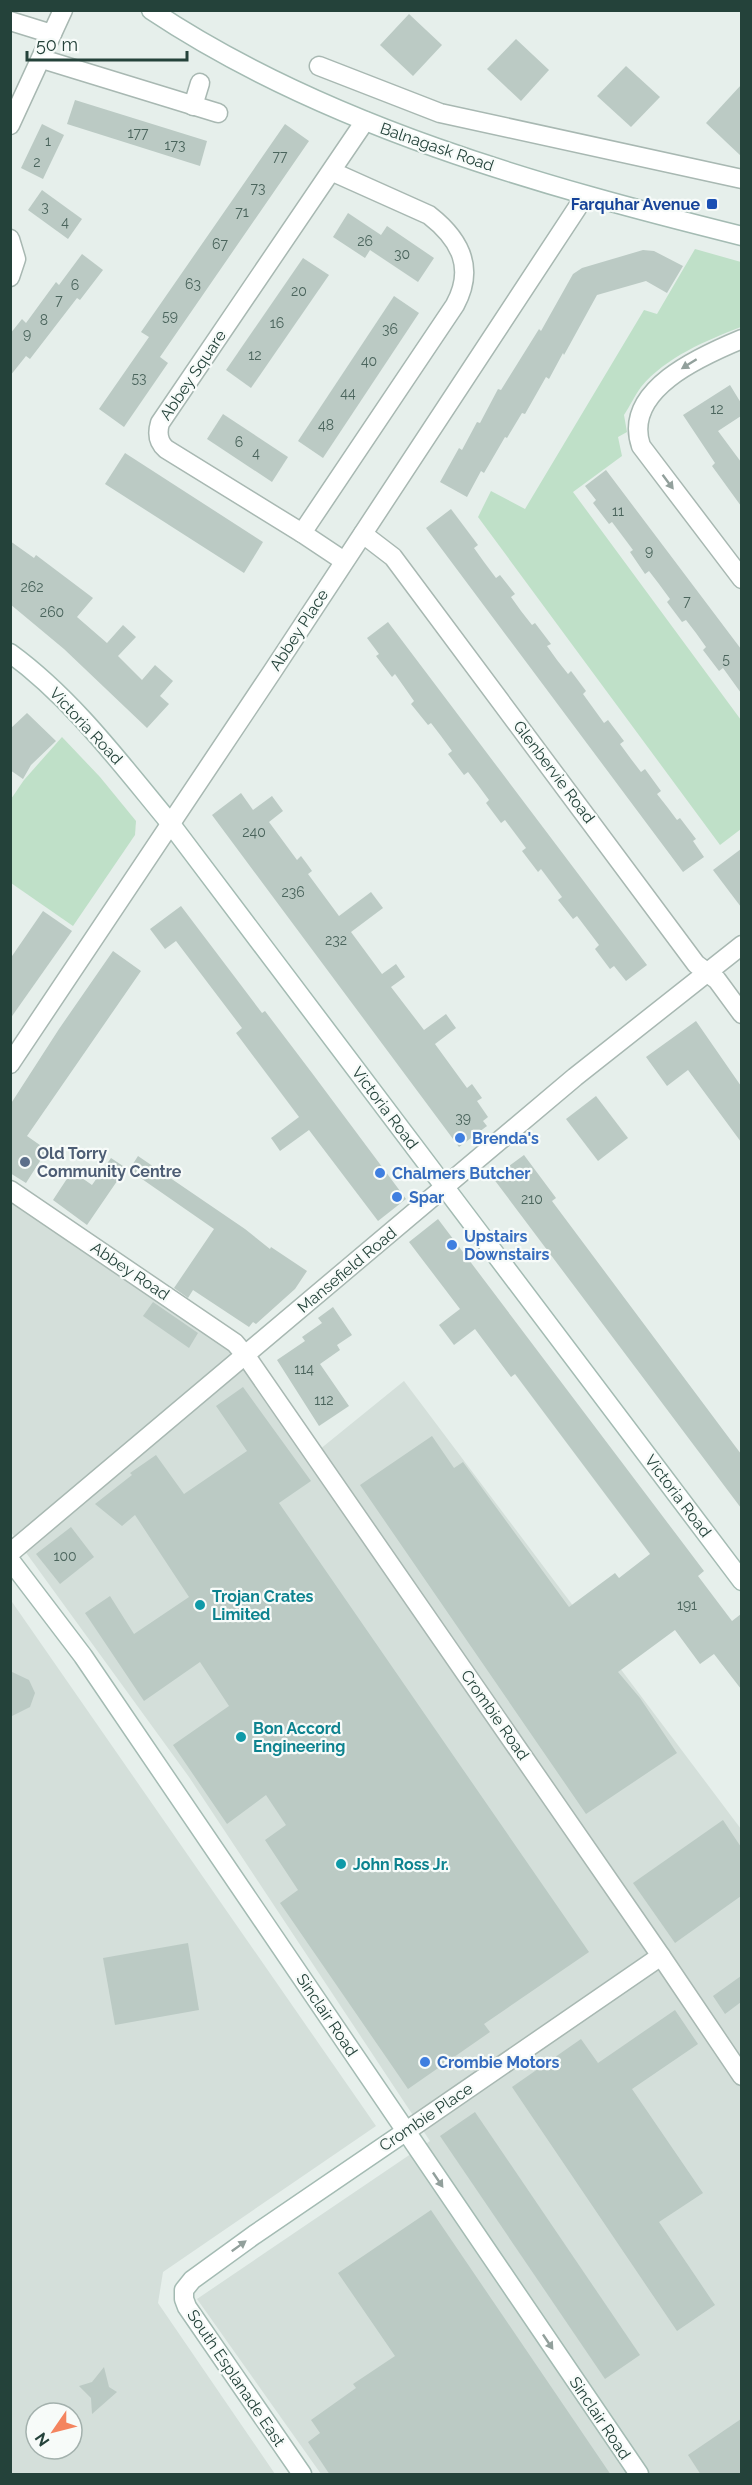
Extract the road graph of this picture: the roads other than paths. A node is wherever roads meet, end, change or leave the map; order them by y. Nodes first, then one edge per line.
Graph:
1 (63, 10) edge
2 (151, 10) edge
3 (10, 21) edge
4 (52, 34) junction
5 (42, 59) junction
6 (319, 66) dead end
7 (200, 83) dead end
8 (193, 106) junction
9 (219, 113) dead end
10 (365, 121) junction
11 (10, 125) edge
12 (333, 172) junction
13 (741, 179) edge
14 (585, 196) junction
15 (741, 236) edge
16 (10, 239) edge
17 (10, 277) edge
18 (741, 339) edge
19 (302, 533) junction
20 (363, 534) junction
21 (344, 561) junction
22 (741, 579) edge
23 (10, 653) edge
24 (170, 823) junction
25 (741, 945) edge
26 (706, 971) junction
27 (741, 1014) edge
28 (10, 1064) edge
29 (445, 1188) junction
30 (10, 1190) edge
31 (246, 1356) junction
32 (10, 1553) edge
33 (10, 1560) edge
34 (741, 1581) edge
35 (662, 1956) junction
36 (741, 2076) edge
37 (405, 2132) junction
38 (192, 2280) joint
39 (302, 2475) edge
40 (639, 2475) edge

1 - 4 street
2 - 10 street, Balnagask Road
3 - 4 street
4 - 5 street
5 - 8 street
5 - 11 street
6 - 13 street
7 - 8 street
8 - 9 street
10 - 12 street, Abbey Square
10 - 14 street, Balnagask Road
12 - 19 street
12 - 19 street, Abbey Square
14 - 15 street, Balnagask Road
14 - 20 street, Abbey Place
16 - 17 street
18 -> 22 street
19 - 21 street, Abbey Square
20 - 21 street, Abbey Place
20 - 26 street, Glenbervie Road
21 - 24 street, Abbey Place
23 - 24 street, Victoria Road
24 - 28 street, Abbey Place
24 - 29 street, Victoria Road
25 - 26 street, Mansefield Road
26 - 27 street, Glenbervie Road
26 - 29 street, Mansefield Road
29 - 31 street, Mansefield Road
29 - 34 street, Victoria Road
30 - 31 street, Abbey Road
31 - 32 street, Mansefield Road
31 - 35 street, Crombie Road
33 - 37 street, Sinclair Road
35 - 36 street, Crombie Road
35 - 37 street, Crombie Place
38 -> 37 street, Crombie Place
37 -> 40 street, Sinclair Road
38 - 39 street, South Esplanade East

